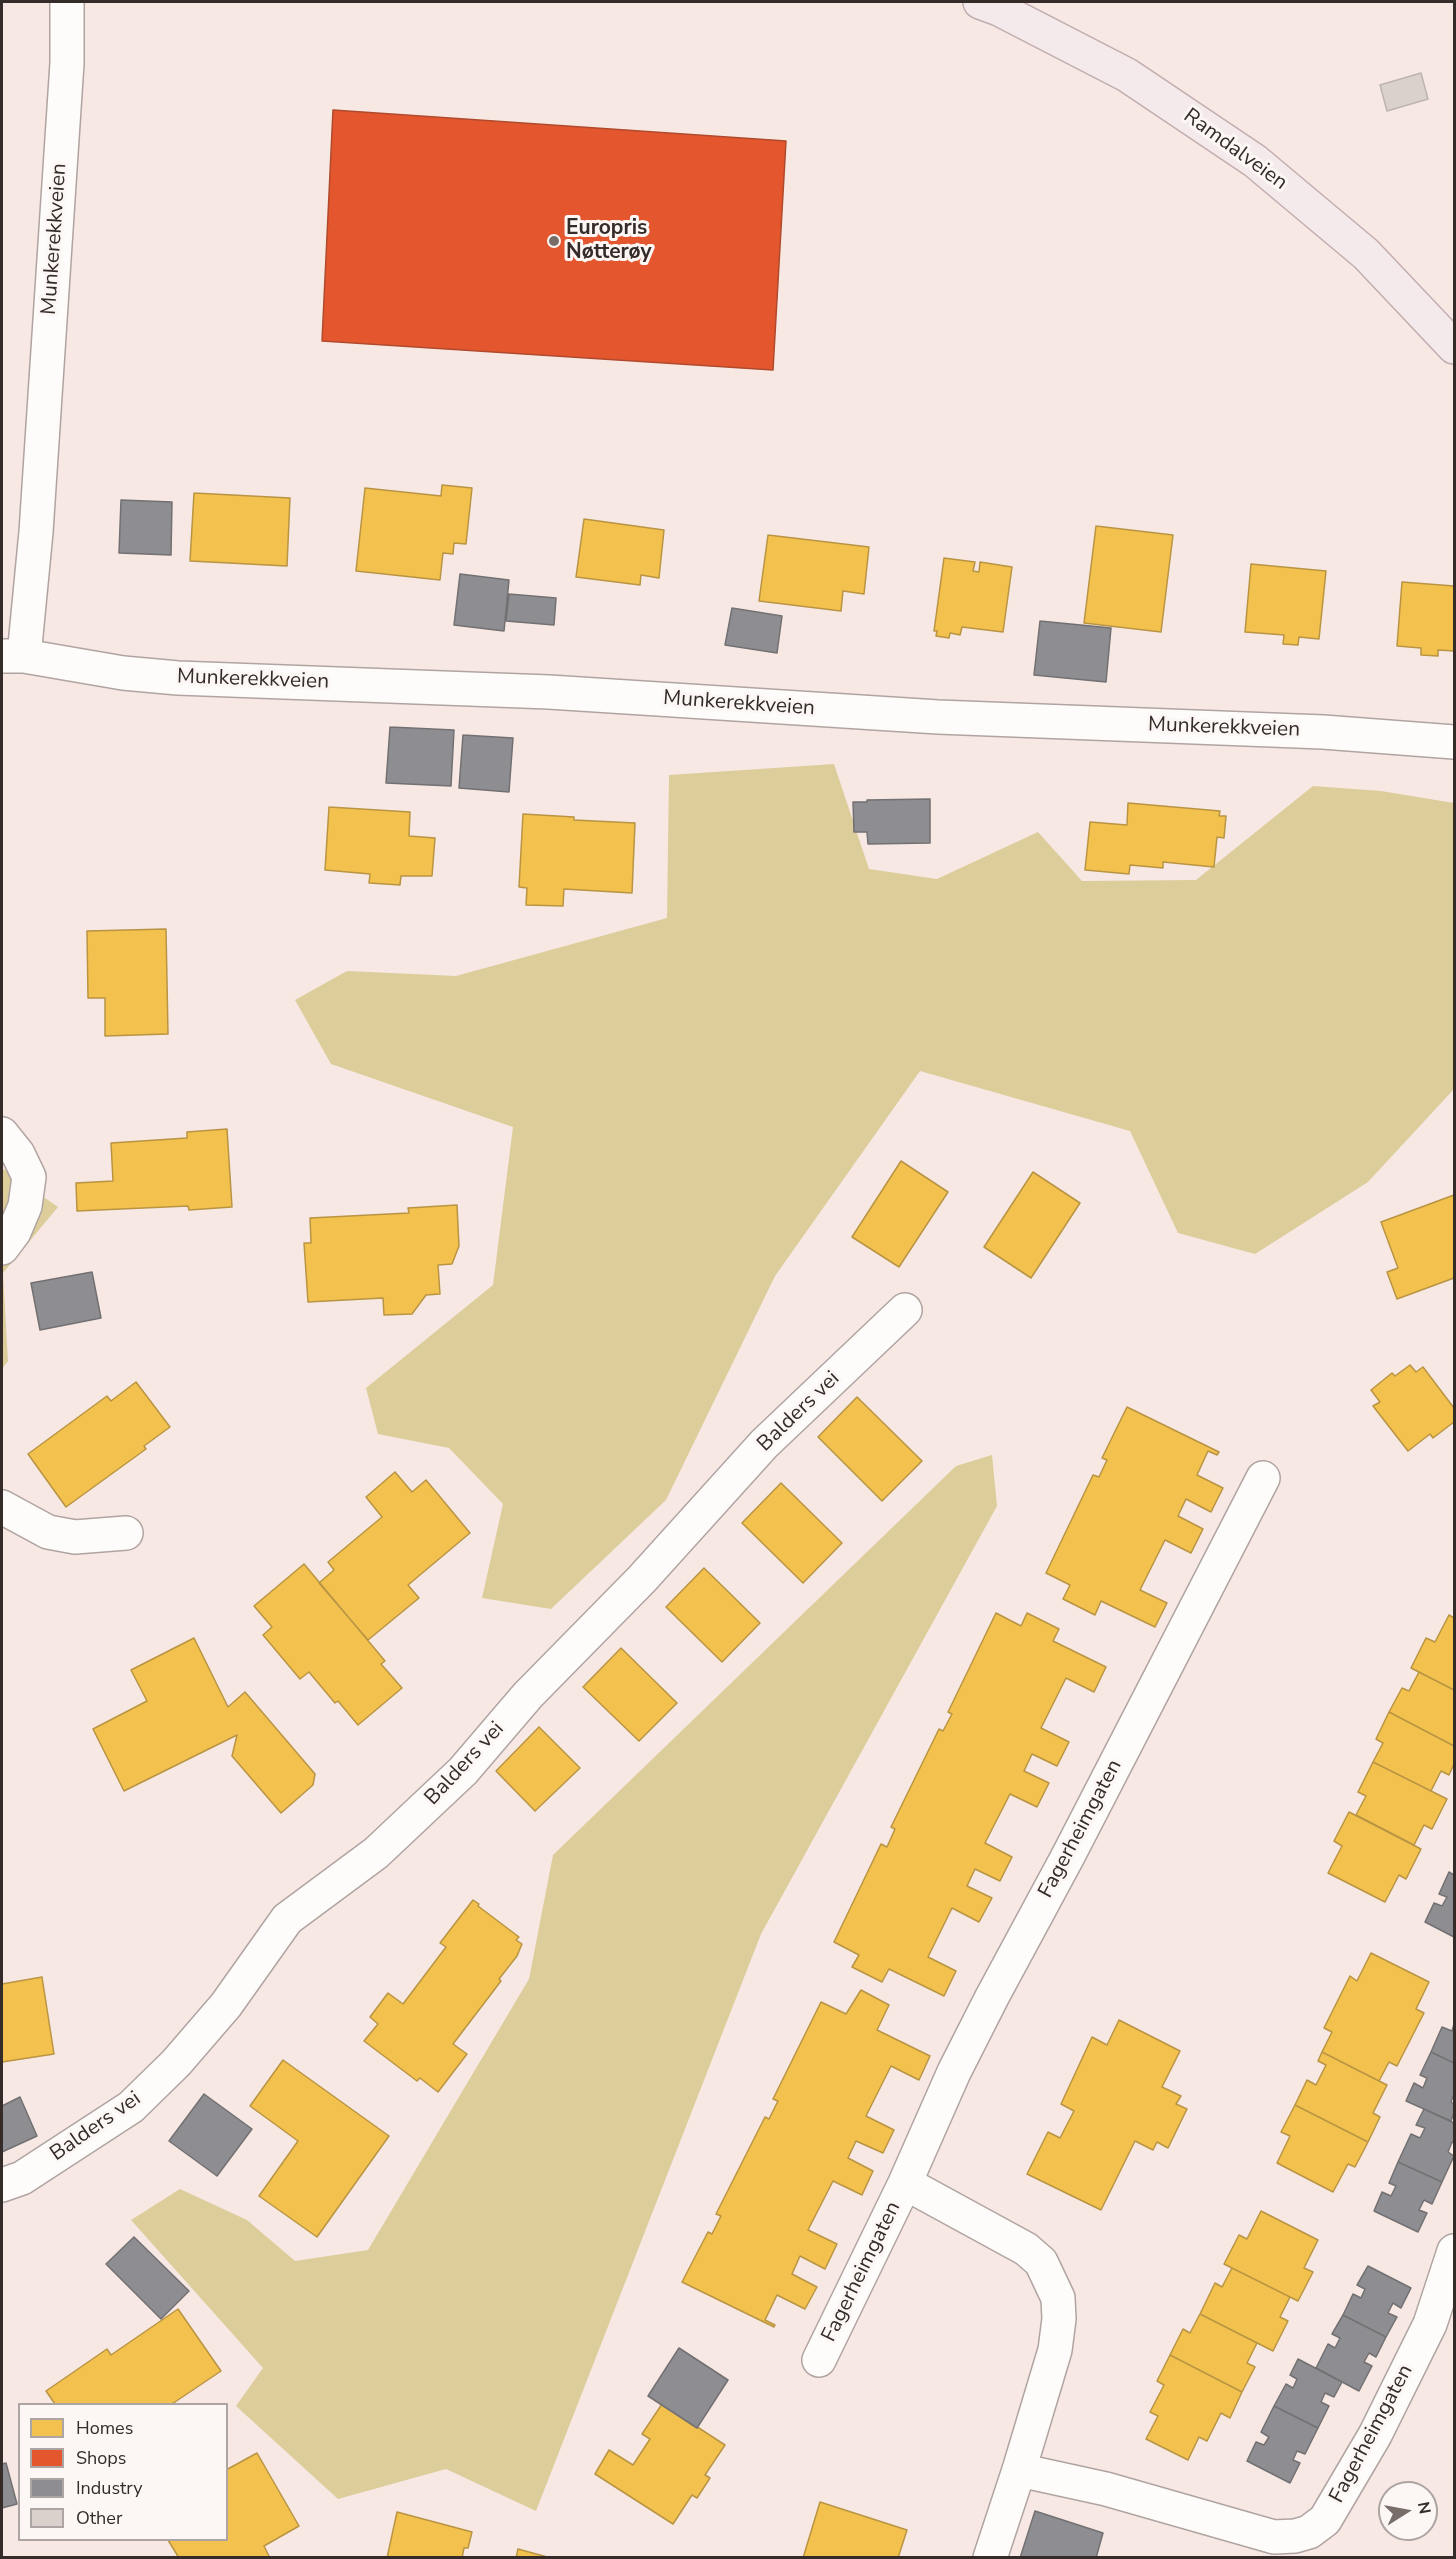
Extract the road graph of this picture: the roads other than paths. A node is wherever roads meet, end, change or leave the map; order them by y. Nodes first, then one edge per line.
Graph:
1 (67, 2) edge
2 (980, 2) edge
3 (1455, 347) edge
4 (13, 656) edge
5 (1455, 742) edge
6 (2, 1134) edge
7 (2, 1248) edge
8 (905, 1310) dead end
9 (1263, 1478) dead end
10 (2, 1507) edge
11 (126, 1533) dead end
12 (906, 2183) junction
13 (2, 2185) edge
14 (1455, 2252) edge
15 (819, 2360) dead end
16 (1019, 2470) junction
17 (990, 2558) edge

1 - 4 street, Munkerekkveien
2 - 3 main road, Ramdalveien
4 - 5 street, Munkerekkveien
6 - 7 street
8 - 13 street, Balders vei
9 - 12 street, Fagerheimgaten
10 - 11 street
12 - 15 street, Fagerheimgaten
12 - 16 street, Fagerheimgaten
14 - 16 street, Fagerheimgaten
16 - 17 street, Fagerheimgaten

